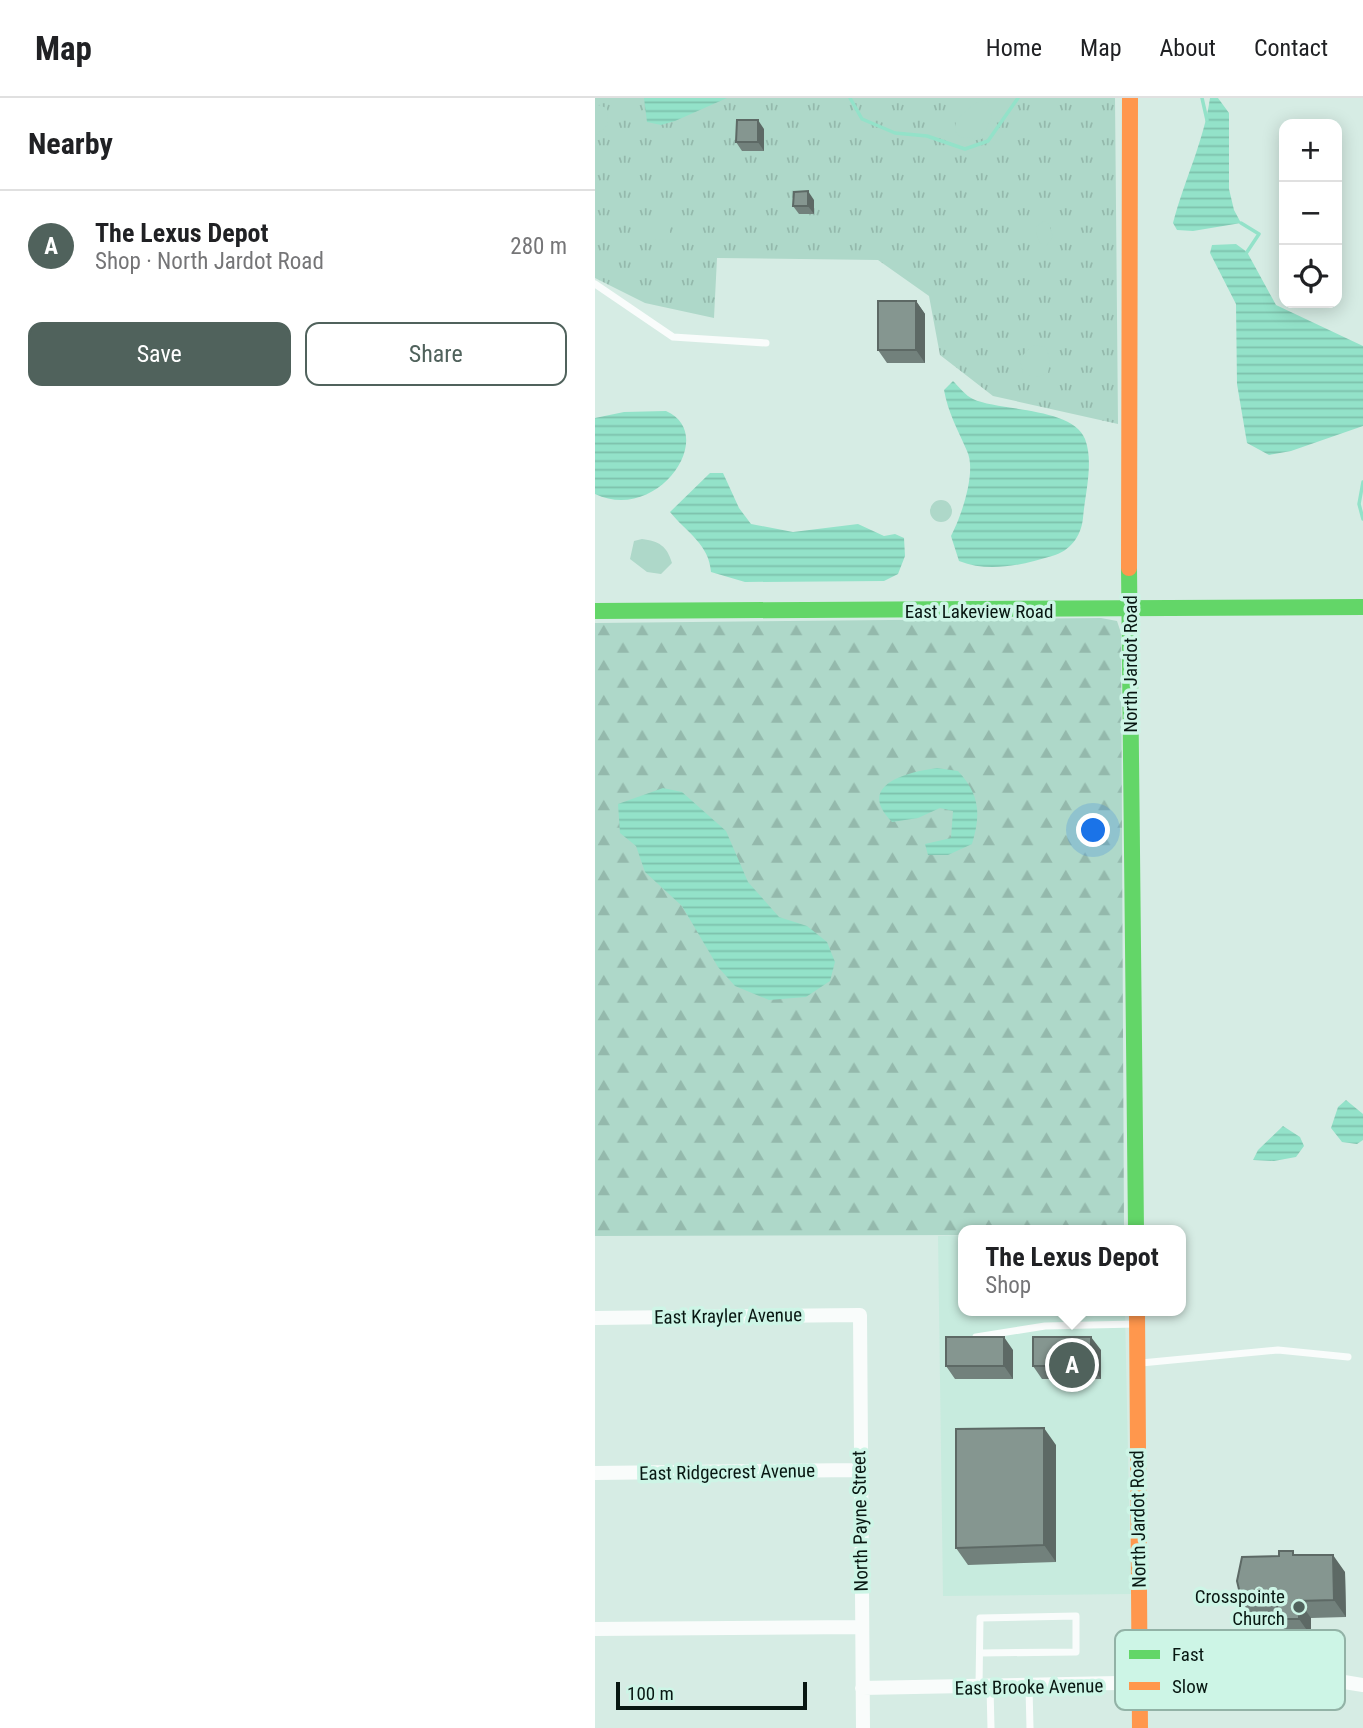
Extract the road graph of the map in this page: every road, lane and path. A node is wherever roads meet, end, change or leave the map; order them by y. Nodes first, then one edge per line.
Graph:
1 (1131, 98) edge
2 (595, 284) edge
3 (766, 343) dead end
4 (1363, 607) edge
5 (1129, 610) junction
6 (595, 611) edge
7 (1136, 1225) edge
8 (860, 1315) joint
9 (1137, 1317) edge
10 (595, 1318) edge
11 (976, 1337) edge
12 (1348, 1357) dead end
13 (1136, 1364) junction
14 (859, 1470) junction
15 (595, 1473) edge
16 (861, 1628) junction
17 (595, 1629) edge
18 (1139, 1630) edge
19 (980, 1653) junction
20 (1345, 1682) edge
21 (1115, 1685) edge
22 (1363, 1685) edge
23 (985, 1687) junction
24 (1029, 1687) junction
25 (862, 1688) junction
26 (1140, 1710) edge
27 (863, 1728) edge
28 (991, 1728) edge
29 (1030, 1728) edge
30 (1140, 1728) edge

1 - 5 street, North Jardot Road
2 - 3 lane
4 - 5 street, East Lakeview Road
5 - 6 street, East Lakeview Road
5 - 7 street, North Jardot Road
8 - 10 street, East Krayler Avenue
8 - 14 street, North Payne Street
9 - 11 lane
9 - 13 street, North Jardot Road
12 - 13 lane
13 - 18 street, North Jardot Road
14 - 15 street, East Ridgecrest Avenue
14 - 16 street, North Payne Street
16 - 17 street
16 - 25 street, North Payne Street
19 - 19 lane
19 - 23 lane
20 - 22 street, East Brooke Avenue
21 - 24 street, East Brooke Avenue
23 - 24 street, East Brooke Avenue
23 - 25 street, East Brooke Avenue
23 - 28 lane
24 - 29 lane
25 - 27 street, North Payne Street
26 - 30 street, North Jardot Road

